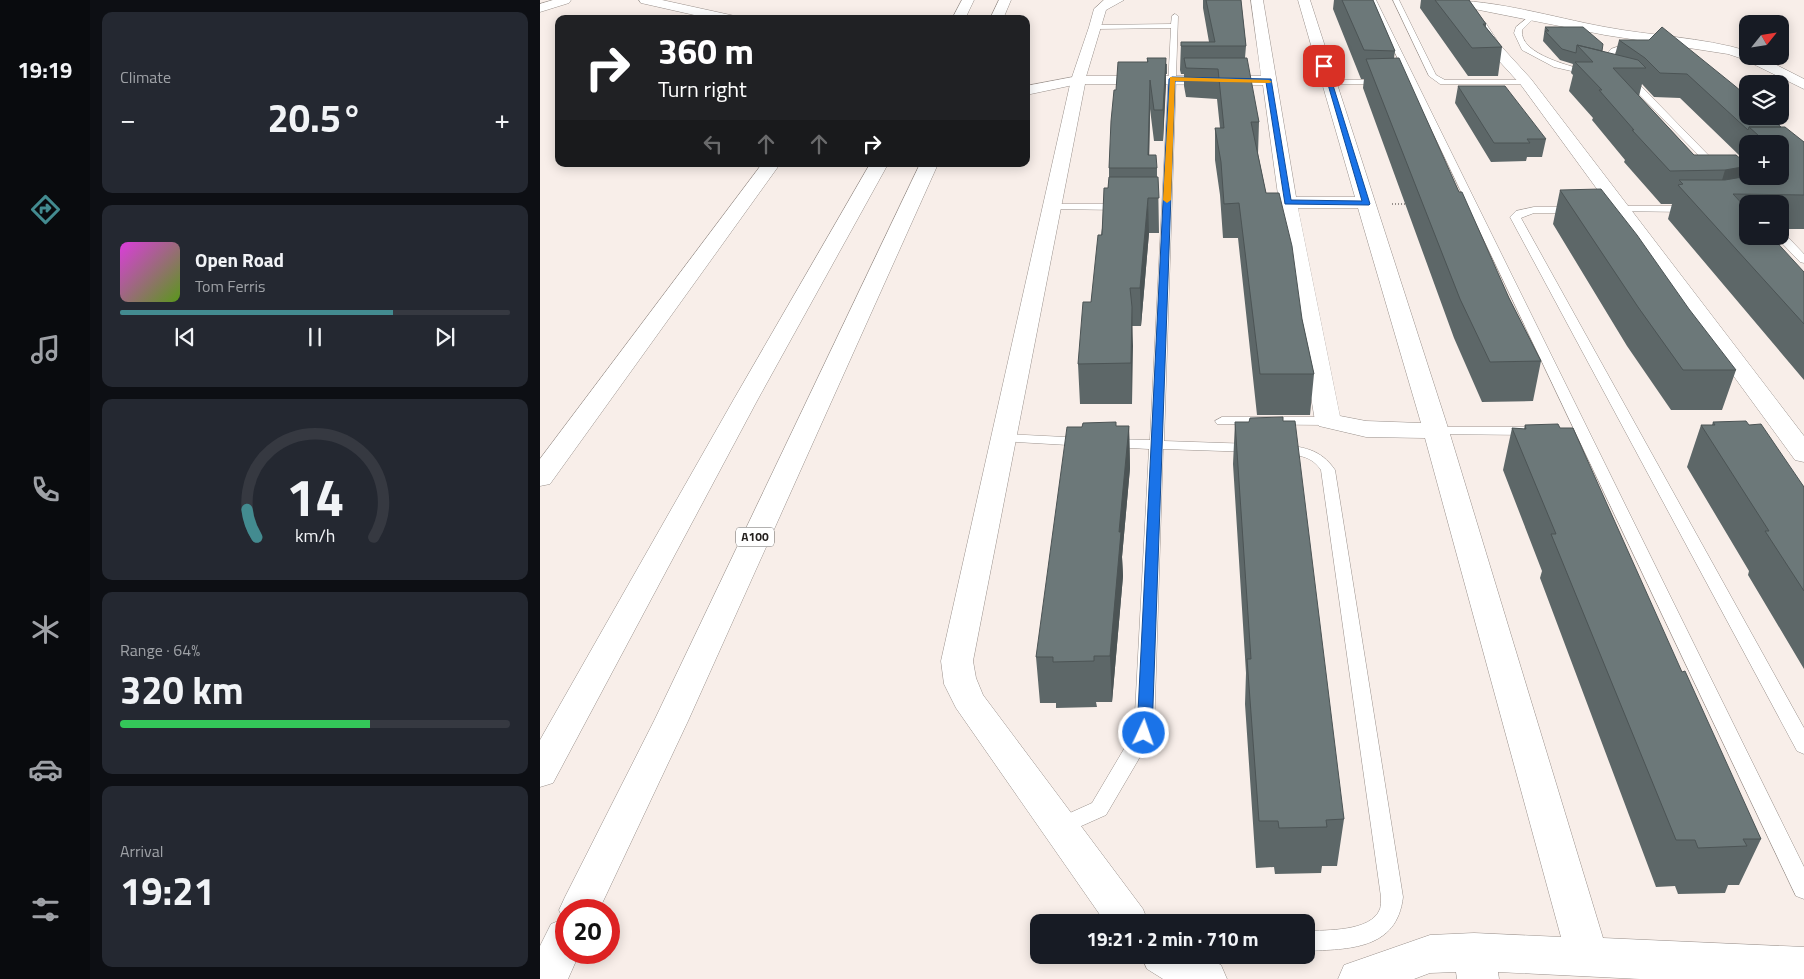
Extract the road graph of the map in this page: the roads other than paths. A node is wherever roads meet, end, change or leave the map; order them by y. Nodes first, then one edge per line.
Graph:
1 (545, 0) edge
2 (565, 0) edge
3 (646, 0) edge
4 (1005, 0) edge
5 (1118, 0) edge
6 (1257, 0) edge
7 (1304, 0) edge
8 (1373, 0) edge
9 (1396, 0) edge
10 (1450, 0) edge
11 (540, 2) edge
12 (1474, 4) junction
13 (540, 8) edge
14 (712, 15) edge
15 (998, 15) edge
16 (1534, 15) junction
17 (1096, 27) junction
18 (1660, 39) junction
19 (1739, 54) edge
20 (1689, 60) edge
21 (1765, 65) edge
22 (1599, 76) edge
23 (1608, 78) edge
24 (1172, 79) junction
25 (1078, 80) junction
26 (1269, 81) junction
27 (1330, 82) junction
28 (1526, 82) junction
29 (1394, 83) edge
30 (1030, 85) edge
31 (1635, 85) junction
32 (1804, 85) edge
33 (1030, 90) edge
34 (769, 167) edge
35 (877, 167) edge
36 (928, 167) edge
37 (1722, 175) edge
38 (1288, 202) junction
39 (1366, 204) junction
40 (1051, 207) junction
41 (1138, 207) edge
42 (1621, 209) junction
43 (1706, 209) edge
44 (1789, 245) edge
45 (1804, 260) edge
46 (1222, 421) dead end
47 (1328, 421) junction
48 (1436, 431) junction
49 (1542, 431) edge
50 (1796, 432) edge
51 (1004, 438) junction
52 (1158, 445) junction
53 (1804, 454) edge
54 (540, 478) edge
55 (1804, 746) edge
56 (540, 773) edge
57 (1059, 827) junction
58 (1804, 888) edge
59 (584, 899) edge
60 (1122, 914) edge
61 (1315, 940) edge
62 (1588, 957) junction
63 (555, 960) edge
64 (1476, 966) edge
65 (1804, 967) edge
66 (546, 979) edge
67 (1358, 979) edge

1 - 11 main road
2 - 13 main road
3 - 14 main road
4 - 15 main road
5 - 17 main road
6 - 26 main road
7 - 27 main road
8 - 58 lane
9 - 28 lane
10 - 12 main road
12 - 16 main road
12 - 28 main road
16 - 18 main road
16 - 22 lane
17 - 24 lane
17 - 25 main road
18 - 19 main road
18 - 20 main road
18 - 31 lane
21 - 32 main road
23 - 31 lane
24 - 25 main road
24 - 26 main road
24 - 52 lane
25 - 30 main road
25 - 33 main road
25 - 40 main road
26 - 38 main road
27 - 29 lane
27 - 39 main road
28 - 42 main road
31 - 37 lane
34 - 54 main road
35 - 56 main road
36 - 59 main road, A100
38 - 39 main road
38 - 47 main road
39 - 48 main road
40 - 41 lane
40 - 51 main road
42 - 43 lane
42 - 50 main road
42 - 55 lane
44 - 45 lane
46 - 47 lane
47 - 48 main road
48 - 49 lane
48 - 62 main road
50 - 53 main road
51 - 52 lane
51 - 57 main road
52 - 57 lane
52 - 61 lane
57 - 60 main road
62 - 64 main road
62 - 65 main road
63 - 66 main road
64 - 67 main road

